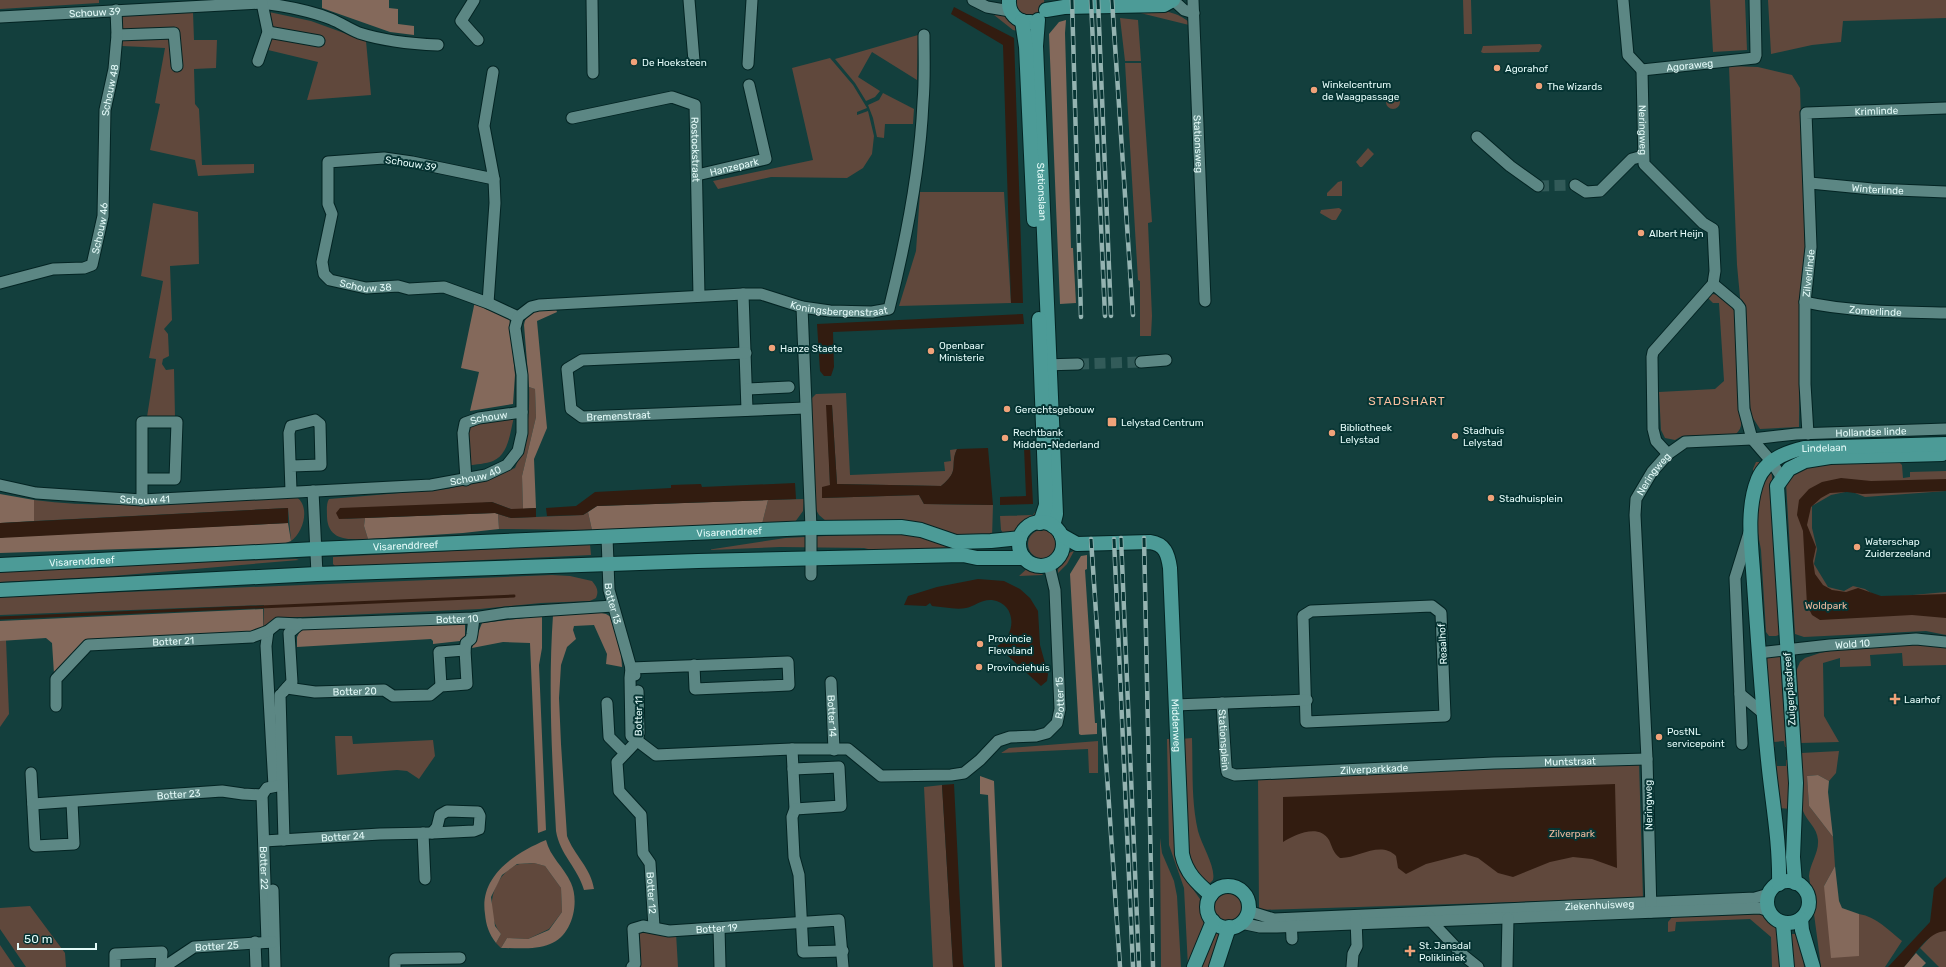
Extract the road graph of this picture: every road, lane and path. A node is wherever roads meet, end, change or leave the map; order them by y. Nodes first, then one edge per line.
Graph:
1 (474, 0) edge
2 (592, 0) edge
3 (689, 0) edge
4 (752, 0) edge
5 (973, 0) edge
6 (979, 0) edge
7 (993, 0) edge
8 (1173, 0) edge
9 (1194, 0) edge
10 (1623, 0) edge
11 (1755, 0) edge
12 (262, 3) junction
13 (1010, 6) edge
14 (116, 10) junction
15 (1044, 10) edge
16 (1194, 13) junction
17 (0, 17) edge
18 (1022, 21) junction
19 (268, 32) junction
20 (117, 35) junction
21 (924, 35) dead end
22 (478, 40) dead end
23 (319, 41) dead end
24 (438, 45) dead end
25 (258, 61) dead end
26 (694, 61) dead end
27 (748, 64) dead end
28 (177, 66) dead end
29 (1642, 70) junction
30 (493, 72) dead end
31 (593, 73) dead end
32 (750, 85) dead end
33 (1946, 108) edge
34 (1806, 113) joint
35 (572, 118) dead end
36 (1477, 137) dead end
37 (103, 144) joint
38 (1643, 156) junction
39 (328, 162) joint
40 (697, 175) junction
41 (494, 179) junction
42 (1810, 184) junction
43 (1575, 185) tunnel mouth
44 (1538, 186) tunnel mouth
45 (1946, 192) edge
46 (0, 283) edge
47 (1713, 284) junction
48 (743, 294) junction
49 (699, 296) junction
50 (1205, 301) dead end
51 (1805, 302) junction
52 (488, 303) junction
53 (802, 307) junction
54 (1946, 313) edge
55 (518, 317) junction
56 (746, 353) junction
57 (1166, 360) dead end
58 (1141, 362) tunnel mouth
59 (1078, 364) tunnel mouth
60 (1045, 365) junction
61 (789, 387) dead end
62 (747, 389) junction
63 (805, 408) junction
64 (747, 410) junction
65 (522, 412) junction
66 (1946, 429) edge
67 (1808, 434) junction
68 (1752, 439) junction
69 (1946, 444) edge
70 (1946, 453) edge
71 (1668, 454) junction
72 (1771, 461) junction
73 (290, 466) junction
74 (1782, 478) junction
75 (142, 479) junction
76 (466, 480) junction
77 (0, 485) edge
78 (292, 491) junction
79 (313, 491) junction
80 (1776, 494) joint
81 (142, 500) junction
82 (1752, 523) junction
83 (811, 528) junction
84 (1051, 528) junction
85 (607, 537) junction
86 (1020, 538) junction
87 (1077, 544) junction
88 (316, 549) junction
89 (1062, 551) junction
90 (810, 558) junction
91 (1024, 558) junction
92 (0, 565) edge
93 (608, 565) junction
94 (1049, 565) junction
95 (317, 574) junction
96 (811, 575) dead end
97 (0, 590) edge
98 (613, 606) junction
99 (474, 618) junction
100 (300, 624) junction
101 (268, 631) junction
102 (1946, 642) edge
103 (1787, 649) junction
104 (465, 650) junction
105 (1758, 653) junction
106 (694, 666) junction
107 (632, 668) junction
108 (831, 682) dead end
109 (441, 686) junction
110 (279, 693) junction
111 (1740, 694) junction
112 (1307, 700) junction
113 (607, 703) dead end
114 (1222, 703) junction
115 (1175, 705) junction
116 (56, 706) dead end
117 (1763, 713) junction
118 (637, 741) junction
119 (1742, 744) dead end
120 (792, 749) junction
121 (834, 750) junction
122 (625, 753) junction
123 (1647, 759) junction
124 (1494, 763) joint
125 (793, 770) junction
126 (31, 773) dead end
127 (1255, 775) joint
128 (921, 776) joint
129 (278, 785) junction
130 (262, 794) junction
131 (72, 802) junction
132 (33, 804) junction
133 (795, 808) junction
134 (284, 840) junction
135 (267, 841) junction
136 (425, 879) dead end
137 (1795, 883) junction
138 (1779, 884) junction
139 (1769, 894) junction
140 (1211, 895) junction
141 (1651, 908) junction
142 (1769, 910) junction
143 (1430, 917) junction
144 (1508, 918) junction
145 (1801, 919) junction
146 (1240, 920) junction
147 (1356, 920) junction
148 (801, 921) junction
149 (1213, 921) junction
150 (1292, 922) junction
151 (1783, 923) junction
152 (654, 927) junction
153 (719, 928) junction
154 (1292, 939) dead end
155 (255, 942) junction
156 (271, 942) junction
157 (842, 951) junction
158 (440, 957) junction
159 (460, 958) dead end
160 (115, 967) edge
161 (163, 967) edge
162 (256, 967) edge
163 (275, 967) edge
164 (395, 967) edge
165 (432, 967) edge
166 (632, 967) edge
167 (720, 967) edge
168 (843, 967) edge
169 (1194, 967) edge
170 (1216, 967) edge
171 (1352, 967) edge
172 (1478, 967) edge
173 (1507, 967) edge
174 (1787, 967) edge
175 (1812, 967) edge

1 - 22 street
2 - 31 street
3 - 26 street
4 - 27 street
5 - 13 street
6 - 7 street
8 - 15 main road
8 - 16 street
9 - 16 street, Stationsweg
10 - 29 street
11 - 29 street, Agoraweg
12 - 14 street, Schouw 39
12 - 19 street
12 - 24 street, Schouw 39
13 - 18 main road
14 - 17 street, Schouw 39
14 - 20 street, Schouw 48
15 - 18 main road
15 - 60 main road, Stationslaan
16 - 50 street, Stationsweg
18 - 60 main road, Stationslaan
19 - 23 street
19 - 25 street
20 - 28 street
20 - 37 street, Schouw 48
21 - 53 street, Koningsbergenstraat
29 - 38 street, Neringweg
30 - 41 street
32 - 40 street, Hanzepark
33 - 34 street, Krimlinde
34 - 42 street, Zilverlinde
35 - 40 street, Rostockstraat
36 - 44 street
37 - 46 street, Schouw 46
38 - 43 street
38 - 47 street, Neringweg
39 - 41 street, Schouw 39
39 - 52 street, Schouw 38
40 - 49 street, Rostockstraat
41 - 52 street
42 - 45 street, Winterlinde
42 - 51 street, Zilverlinde
47 - 68 street
47 - 71 street, Neringweg
48 - 49 street, Koningsbergenstraat
48 - 53 street, Koningsbergenstraat
48 - 56 street
49 - 55 street, Koningsbergenstraat
51 - 54 street, Zomerlinde
51 - 67 street, Zilverlinde
52 - 55 street, Schouw 38
53 - 63 street
55 - 65 street, Schouw 40
56 - 62 street
56 - 64 street, Bremenstraat
57 - 58 street
59 - 60 street
60 - 84 main road
61 - 62 street
62 - 64 street
63 - 64 street, Bremenstraat
63 - 83 street
65 - 76 street, Schouw 40
65 - 76 street, Schouw
66 - 67 street, Hollandse linde
67 - 68 street, Hollandse linde
68 - 71 street, Hollandse linde
68 - 72 street
69 - 72 main road, Lindelaan
70 - 74 main road, Lindelaan
71 - 123 street, Neringweg
72 - 74 street
72 - 82 main road, Lindelaan
73 - 73 street
73 - 78 street
74 - 80 main road, Lindelaan
75 - 75 street
75 - 81 street
76 - 79 street, Schouw 40
77 - 81 street, Schouw 41
78 - 79 street, Schouw 41
78 - 81 street, Schouw 41
79 - 88 street
80 - 103 main road, Zuigerplasdreef
82 - 105 main road
82 - 111 street
83 - 85 main road, Visarenddreef
83 - 86 main road, Visarenddreef
83 - 90 street
84 - 86 main road
84 - 87 main road
84 - 89 main road
85 - 88 main road, Visarenddreef
85 - 93 street, Botter 13
86 - 91 main road
87 - 89 main road
87 - 115 main road, Middenweg
88 - 92 main road, Visarenddreef
88 - 95 street
89 - 94 main road
90 - 91 main road
90 - 93 main road
90 - 96 street
91 - 94 main road
93 - 95 main road
93 - 98 street, Botter 13
94 - 128 street, Botter 15
95 - 97 main road
98 - 99 street, Botter 10
98 - 107 street, Botter 13
99 - 100 street, Botter 10
99 - 104 street, Botter 20
100 - 101 street, Botter 21
100 - 110 street, Botter 22
101 - 110 street, Botter 22
101 - 116 street, Botter 21
102 - 103 street, Wold 10
103 - 105 street, Wold 10
103 - 137 main road, Zuigerplasdreef
104 - 109 street
104 - 109 street, Botter 20
105 - 117 main road
106 - 106 street
106 - 107 street
107 - 118 street
108 - 121 street, Botter 14
109 - 110 street, Botter 20
110 - 129 street, Botter 22
111 - 117 street
111 - 119 street
112 - 112 street, Reaalhof
112 - 114 street, Stationsplein
113 - 122 street
114 - 115 street, Stationsplein
114 - 127 street, Stationsplein
115 - 140 main road, Middenweg
117 - 138 main road
118 - 120 street, Botter 11
118 - 122 street, Botter 12
120 - 121 street, Botter 14
120 - 125 street
121 - 128 street, Botter 14
122 - 152 street, Botter 12
123 - 124 street, Muntstraat
123 - 141 street, Neringweg
124 - 127 street, Zilverparkkade
125 - 133 street
125 - 133 street
126 - 132 street
129 - 130 street
129 - 134 street, Botter 22
130 - 131 street, Botter 23
130 - 135 street, Botter 22
131 - 132 street, Botter 23
131 - 132 street
133 - 148 street
134 - 135 street, Botter 24
134 - 136 street, Botter 24
135 - 156 street, Botter 22
137 - 138 main road
137 - 145 main road
138 - 139 main road
139 - 141 street, Ziekenhuisweg
139 - 142 main road
140 - 146 main road
140 - 149 main road
141 - 142 street, Ziekenhuisweg
141 - 143 street, Ziekenhuisweg
141 - 144 street, Ziekenhuisweg
142 - 151 main road
143 - 144 street, Ziekenhuisweg
143 - 147 street, Ziekenhuisweg
143 - 172 street
144 - 173 street
145 - 151 main road
145 - 175 main road
146 - 149 main road
146 - 150 street, Ziekenhuisweg
146 - 170 main road
147 - 150 street, Ziekenhuisweg
147 - 171 street
148 - 153 street, Botter 19
148 - 157 street, Botter 19
148 - 157 street
149 - 169 main road
150 - 154 street
151 - 174 main road
152 - 153 street, Botter 19
152 - 166 street, Botter 19
153 - 167 street
155 - 156 street, Botter 25
155 - 161 street, Botter 25
155 - 162 street
156 - 163 street, Botter 22
157 - 168 street, Botter 19
158 - 159 street
158 - 164 street
158 - 165 street
160 - 161 street, Botter 25

